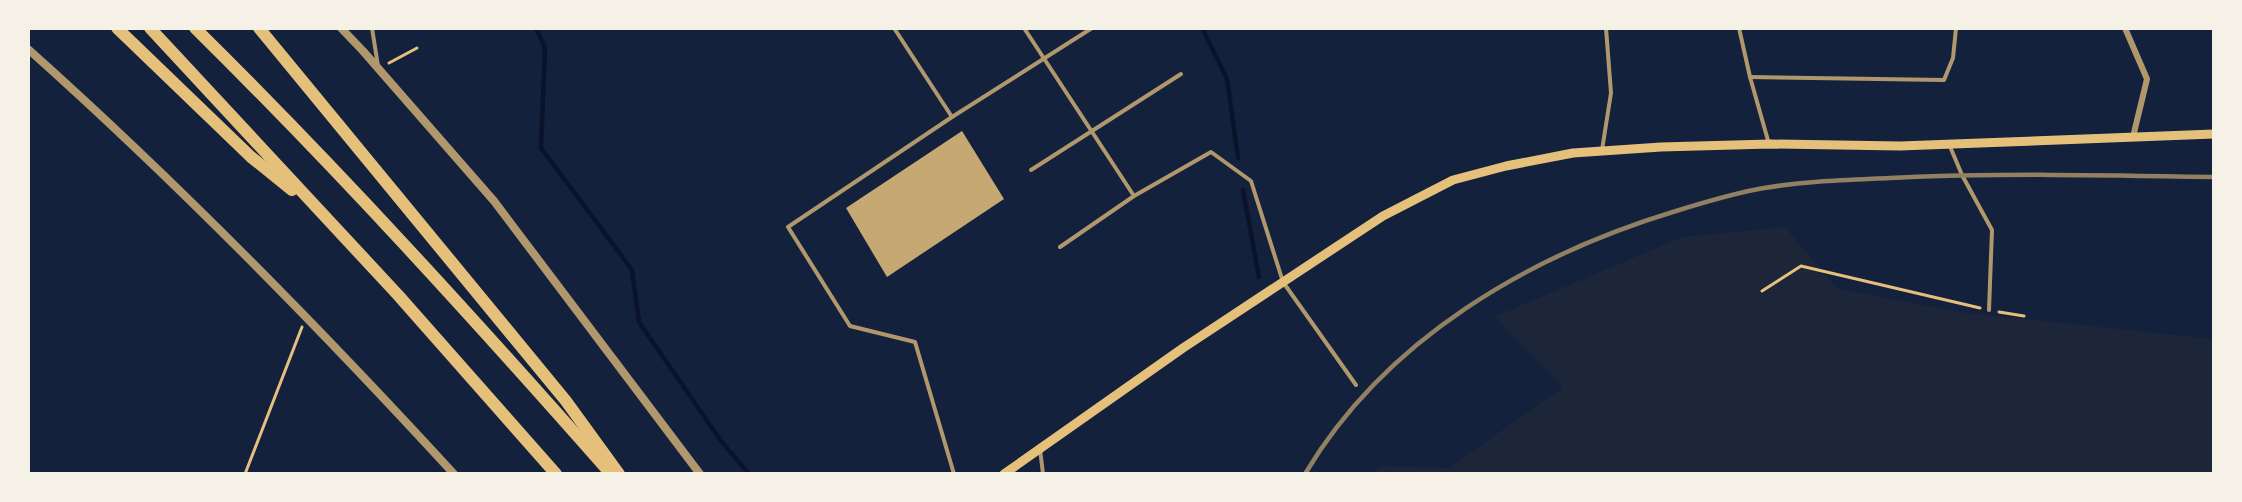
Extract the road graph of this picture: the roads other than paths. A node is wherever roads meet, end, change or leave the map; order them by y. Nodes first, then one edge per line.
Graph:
1 (117, 28) edge
2 (150, 28) edge
3 (195, 28) edge
4 (259, 28) edge
5 (341, 28) edge
6 (372, 28) edge
7 (894, 28) edge
8 (1024, 28) edge
9 (1092, 28) edge
10 (1606, 28) edge
11 (1739, 28) edge
12 (1956, 28) edge
13 (2125, 28) edge
14 (28, 48) edge
15 (1044, 60) junction
16 (379, 69) junction
17 (1181, 74) dead end
18 (1750, 77) junction
19 (952, 117) junction
20 (1093, 131) junction
21 (2214, 134) edge
22 (2133, 137) junction
23 (1770, 144) junction
24 (1949, 144) junction
25 (1602, 151) junction
26 (1031, 170) dead end
27 (1134, 196) junction
28 (325, 217) junction
29 (1060, 247) dead end
30 (1283, 282) junction
31 (1989, 310) road end
32 (1356, 385) dead end
33 (1040, 448) junction
34 (454, 474) edge
35 (556, 474) edge
36 (610, 474) edge
37 (619, 474) edge
38 (700, 474) edge
39 (954, 474) edge
40 (1004, 474) edge
41 (1042, 474) edge

1 - 28 highway
2 - 28 highway
3 - 36 highway
4 - 37 highway
5 - 16 street
6 - 16 lane
7 - 19 lane
8 - 15 lane
9 - 15 lane
10 - 25 lane
11 - 18 lane
12 - 18 lane
13 - 22 street
14 - 34 street
15 - 19 lane
15 - 20 lane
16 - 38 street
17 - 20 lane
18 - 23 lane
19 - 39 lane
20 - 26 lane
20 - 27 lane
21 - 22 main road
22 - 24 main road
23 - 24 main road
23 - 25 main road
24 - 31 lane
25 - 30 main road
27 - 29 lane
27 - 30 lane
28 - 35 highway
30 - 32 lane
30 - 33 main road
33 - 40 main road
33 - 41 lane

